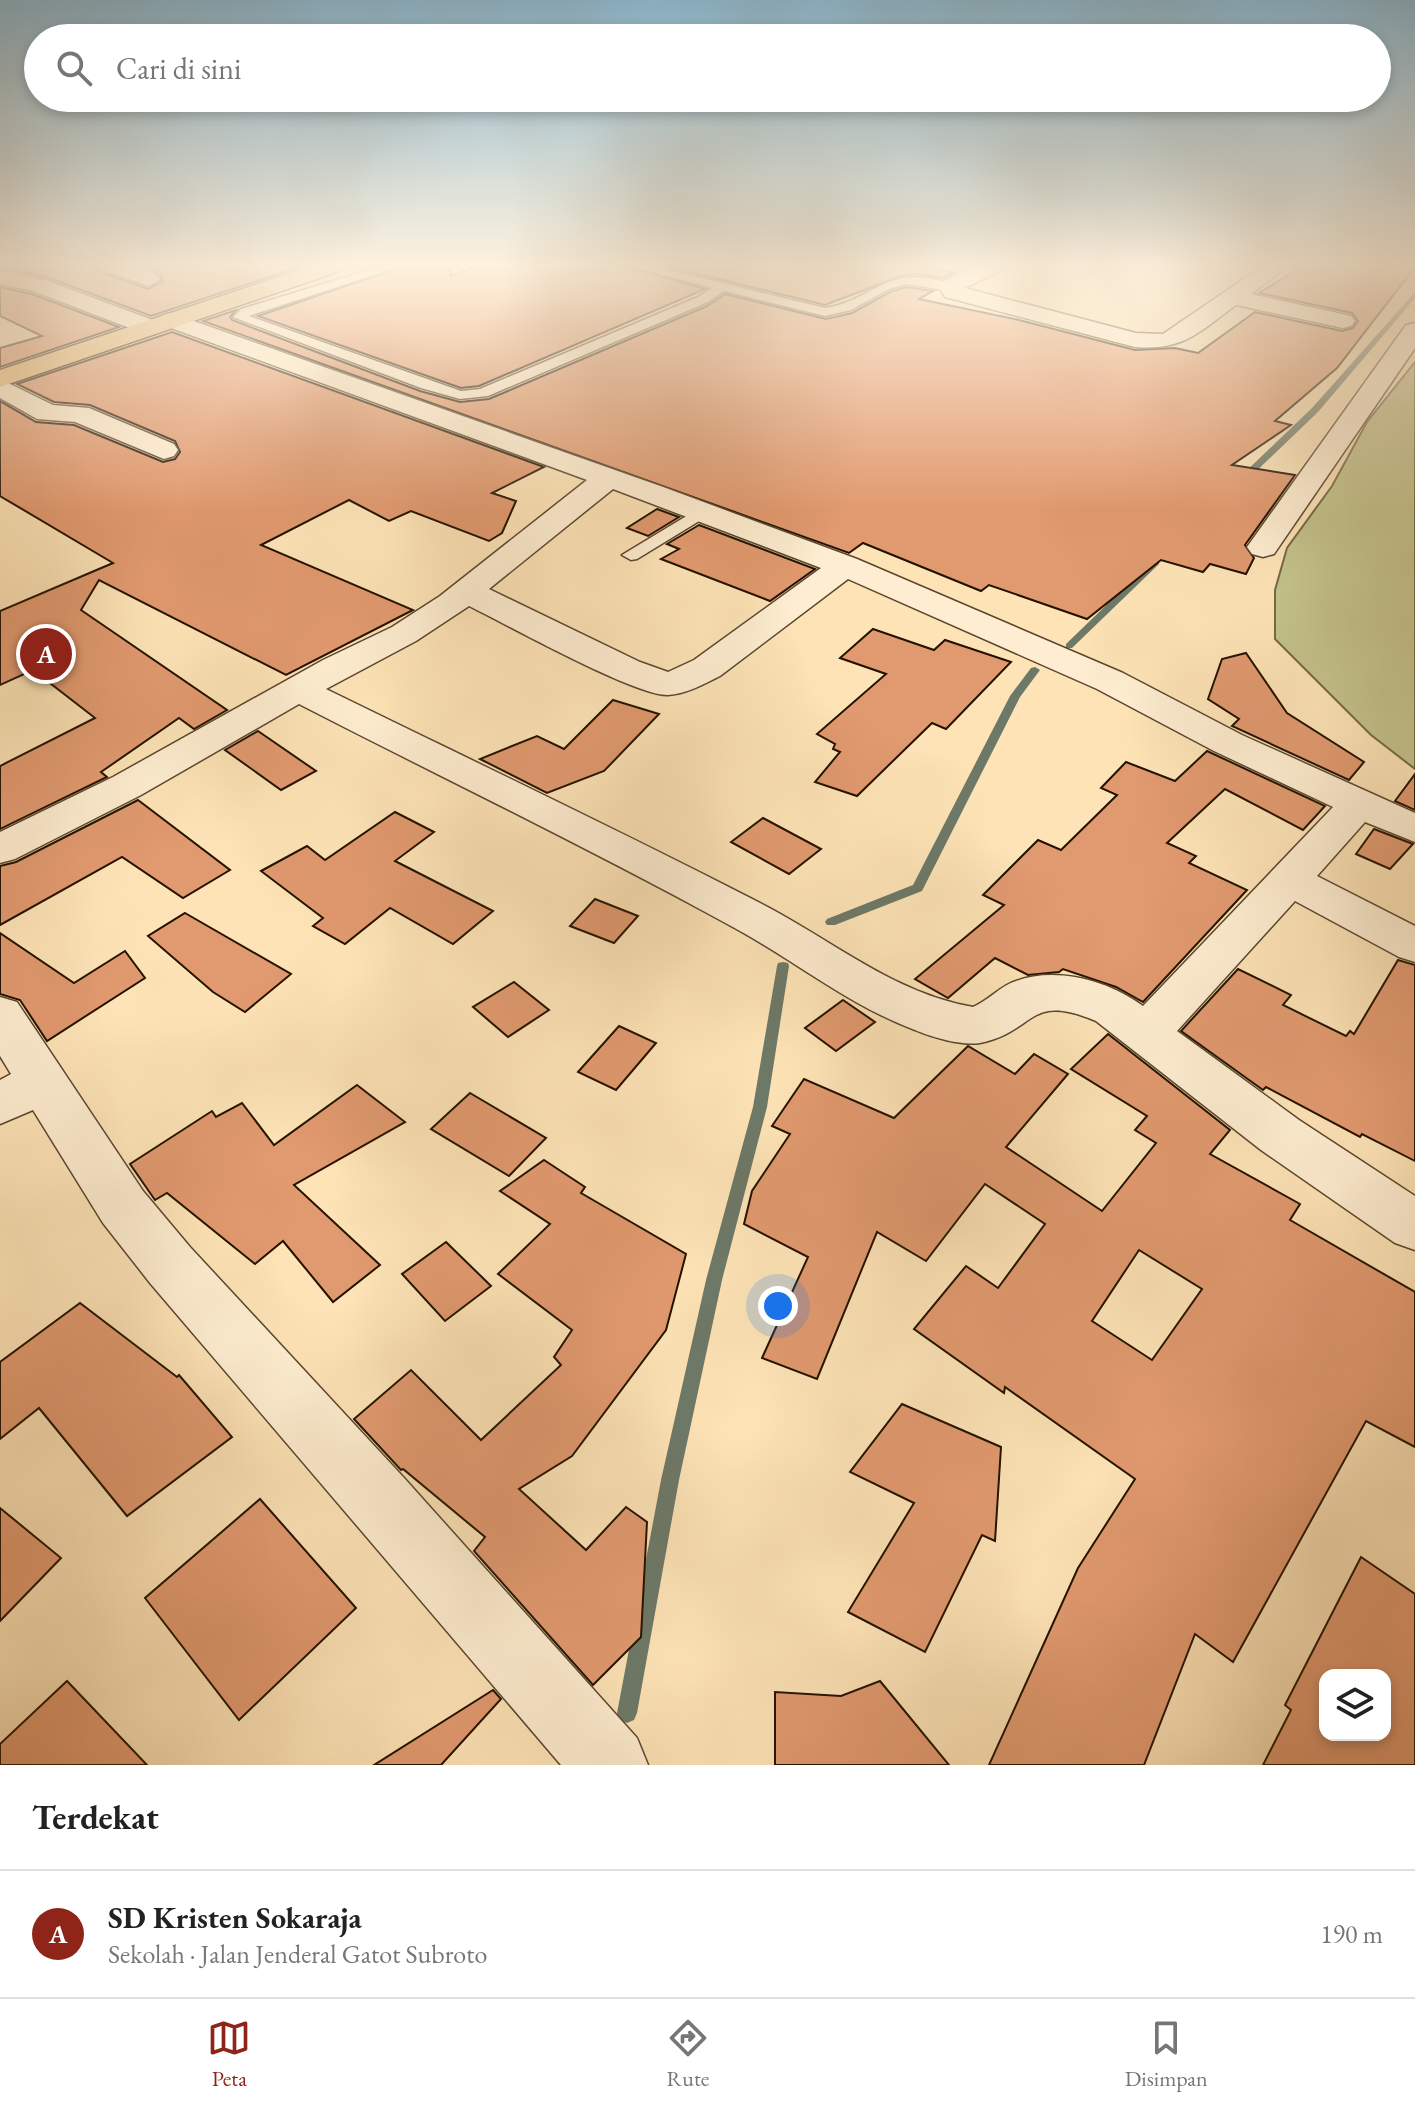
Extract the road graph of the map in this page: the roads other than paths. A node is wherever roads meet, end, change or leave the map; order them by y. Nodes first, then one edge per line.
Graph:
1 (98, 345) edge
2 (222, 345) edge
3 (317, 345) edge
4 (595, 345) edge
5 (1404, 345) edge
6 (0, 379) edge
7 (0, 387) edge
8 (164, 450) dead end
9 (608, 478) junction
10 (655, 494) junction
11 (703, 511) junction
12 (1263, 547) dead end
13 (631, 555) dead end
14 (845, 566) junction
15 (466, 591) junction
16 (997, 606) dead end
17 (298, 689) junction
18 (1360, 803) junction
19 (1415, 829) edge
20 (0, 849) edge
21 (1289, 879) junction
22 (1415, 946) edge
23 (0, 1015) edge
24 (1146, 1034) junction
25 (22, 1092) edge
26 (1415, 1226) edge
27 (594, 1747) edge

1 - 6 highway
2 - 9 street
3 - 4 lane
5 - 12 street
7 - 8 street
9 - 10 street
9 - 15 street
10 - 11 street
10 - 16 street
11 - 13 lane
11 - 14 street
14 - 15 street
14 - 18 street
15 - 17 street
17 - 20 street
17 - 24 street
18 - 19 street
18 - 21 street
21 - 22 street
21 - 24 street
23 - 25 street
24 - 26 street
25 - 27 street

